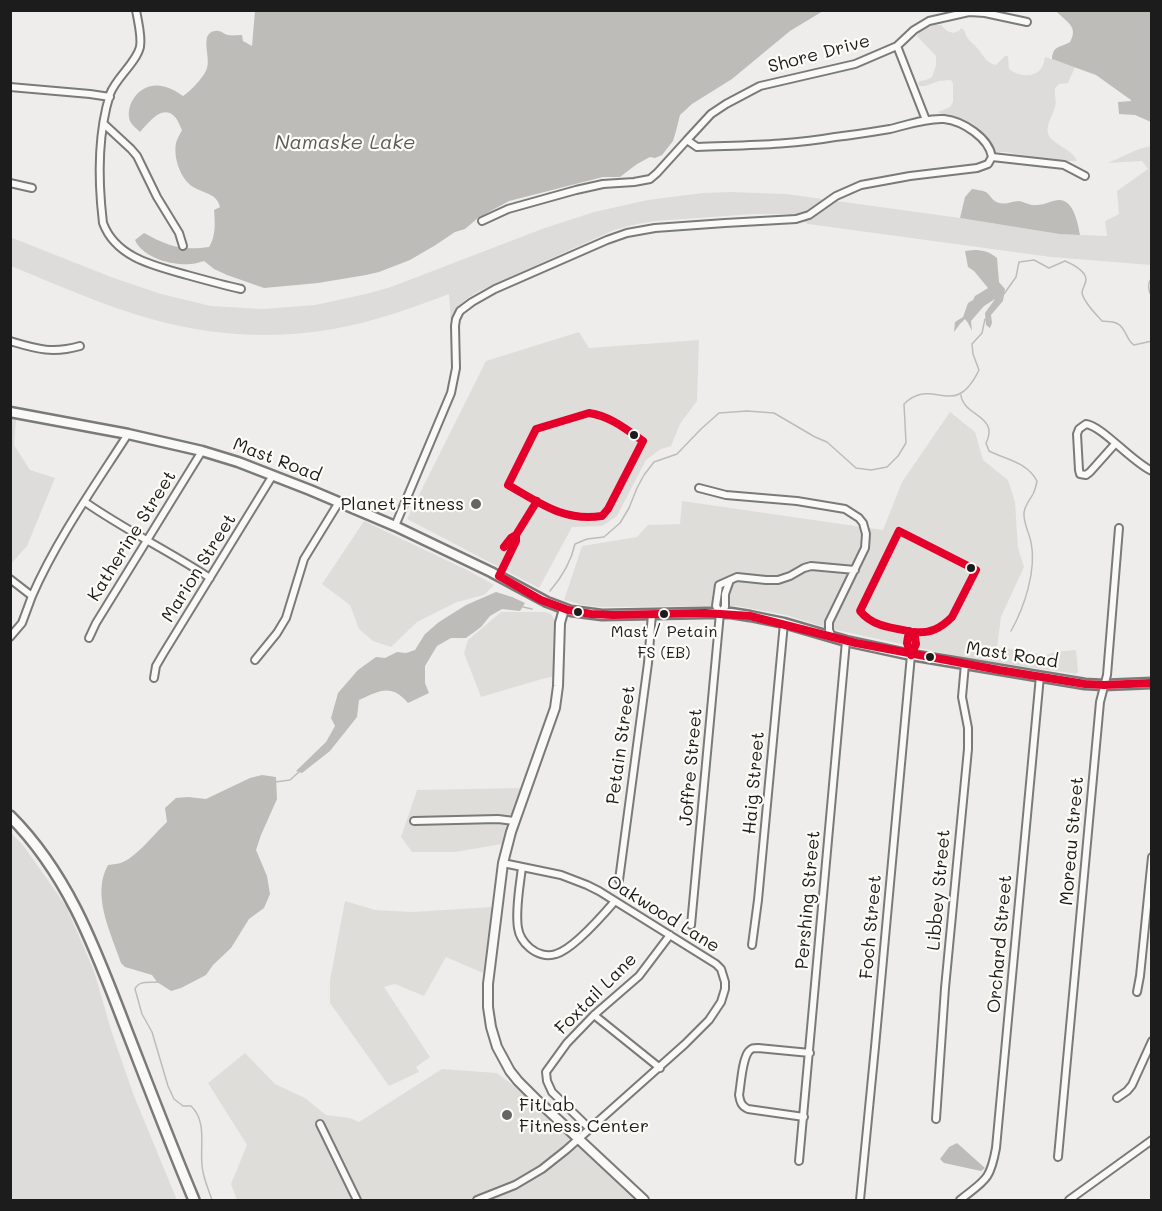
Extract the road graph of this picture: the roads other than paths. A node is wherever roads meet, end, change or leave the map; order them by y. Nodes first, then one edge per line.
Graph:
1 (136, 10) edge
2 (1027, 22) dead end
3 (897, 46) junction
4 (10, 87) edge
5 (110, 97) junction
6 (926, 120) junction
7 (104, 124) junction
8 (687, 140) junction
9 (992, 157) junction
10 (1085, 176) dead end
11 (10, 183) edge
12 (32, 188) dead end
13 (482, 221) dead end
14 (183, 246) dead end
15 (241, 290) dead end
16 (10, 341) edge
17 (80, 346) dead end
18 (10, 412) edge
19 (128, 434) junction
20 (1115, 444) junction
21 (202, 451) junction
22 (1152, 471) edge
23 (273, 475) junction
24 (699, 488) dead end
25 (85, 501) junction
26 (339, 502) junction
27 (395, 526) junction
28 (1119, 528) dead end
29 (147, 540) junction
30 (855, 570) junction
31 (210, 578) junction
32 (10, 579) edge
33 (730, 580) junction
34 (32, 596) junction
35 (564, 609) junction
36 (720, 613) junction
37 (652, 614) junction
38 (784, 623) junction
39 (832, 637) junction
40 (10, 638) edge
41 (89, 638) dead end
42 (846, 641) junction
43 (911, 655) junction
44 (255, 660) dead end
45 (965, 664) junction
46 (1040, 676) junction
47 (154, 678) dead end
48 (1152, 683) edge
49 (1104, 685) junction
50 (10, 816) edge
51 (414, 821) dead end
52 (514, 821) junction
53 (1152, 857) edge
54 (503, 863) junction
55 (522, 867) junction
56 (619, 880) dead end
57 (615, 901) junction
58 (691, 925) dead end
59 (670, 935) junction
60 (752, 945) dead end
61 (1137, 992) dead end
62 (594, 1015) junction
63 (1152, 1041) edge
64 (810, 1053) junction
65 (660, 1068) junction
66 (1118, 1098) dead end
67 (804, 1118) junction
68 (936, 1119) dead end
69 (320, 1124) dead end
70 (590, 1129) junction
71 (578, 1139) junction
72 (1152, 1140) edge
73 (1058, 1157) dead end
74 (799, 1161) dead end
75 (194, 1200) edge
76 (357, 1200) edge
77 (477, 1200) edge
78 (644, 1200) edge
79 (860, 1200) edge
80 (960, 1200) edge
81 (1069, 1200) edge

1 - 5 street
2 - 3 street
3 - 6 street, Shore Drive
3 - 8 street, Shore Drive
4 - 5 street
5 - 7 street
6 - 8 street
6 - 9 street
7 - 14 street
7 - 15 street
8 - 13 street, Shore Drive
9 - 10 street
9 - 27 street
11 - 12 street
16 - 17 street
18 - 19 main road, Mast Road
19 - 21 main road, Mast Road
19 - 25 street
20 - 20 street
20 - 22 street
21 - 23 main road, Mast Road
21 - 29 street, Katherine Street
23 - 26 main road, Mast Road
23 - 31 street, Marion Street
24 - 30 street
25 - 29 street
25 - 34 street
26 - 27 main road, Mast Road
26 - 44 street
27 - 35 main road, Mast Road
28 - 49 street, Moreau Street
29 - 31 street
29 - 41 street, Katherine Street
30 - 33 street
30 - 39 street
31 - 47 street, Marion Street
32 - 34 street
33 - 36 street
33 - 36 street
34 - 40 street
35 - 37 main road, Mast Road
35 - 52 street
36 - 37 main road, Mast Road
36 - 38 main road, Mast Road
36 - 58 street, Joffre Street
37 - 56 street, Petain Street
38 - 39 main road, Mast Road
38 - 60 street, Haig Street
39 - 42 main road, Mast Road
42 - 43 main road, Mast Road
42 - 64 street, Pershing Street
43 - 45 main road, Mast Road
43 - 79 street, Foch Street
45 - 46 main road, Mast Road
45 - 68 street, Libbey Street
46 - 49 main road, Mast Road
46 - 80 street, Orchard Street
48 - 49 main road, Mast Road
49 - 73 street, Moreau Street
50 - 75 main road
51 - 52 street
52 - 54 street
53 - 61 street
54 - 55 street, Oakwood Lane
54 - 71 street
55 - 57 street, Oakwood Lane
55 - 57 street
57 - 59 street, Oakwood Lane
59 - 62 street, Foxtail Lane
59 - 65 street, Oakwood Lane
62 - 65 street
62 - 70 street, Foxtail Lane
63 - 66 street
64 - 67 street, Pershing Street
64 - 67 street
65 - 70 street, Oakwood Lane
67 - 74 street, Pershing Street
69 - 76 street
70 - 71 street, Oakwood Lane
71 - 77 street, Oakwood Lane
71 - 78 street
72 - 81 street

